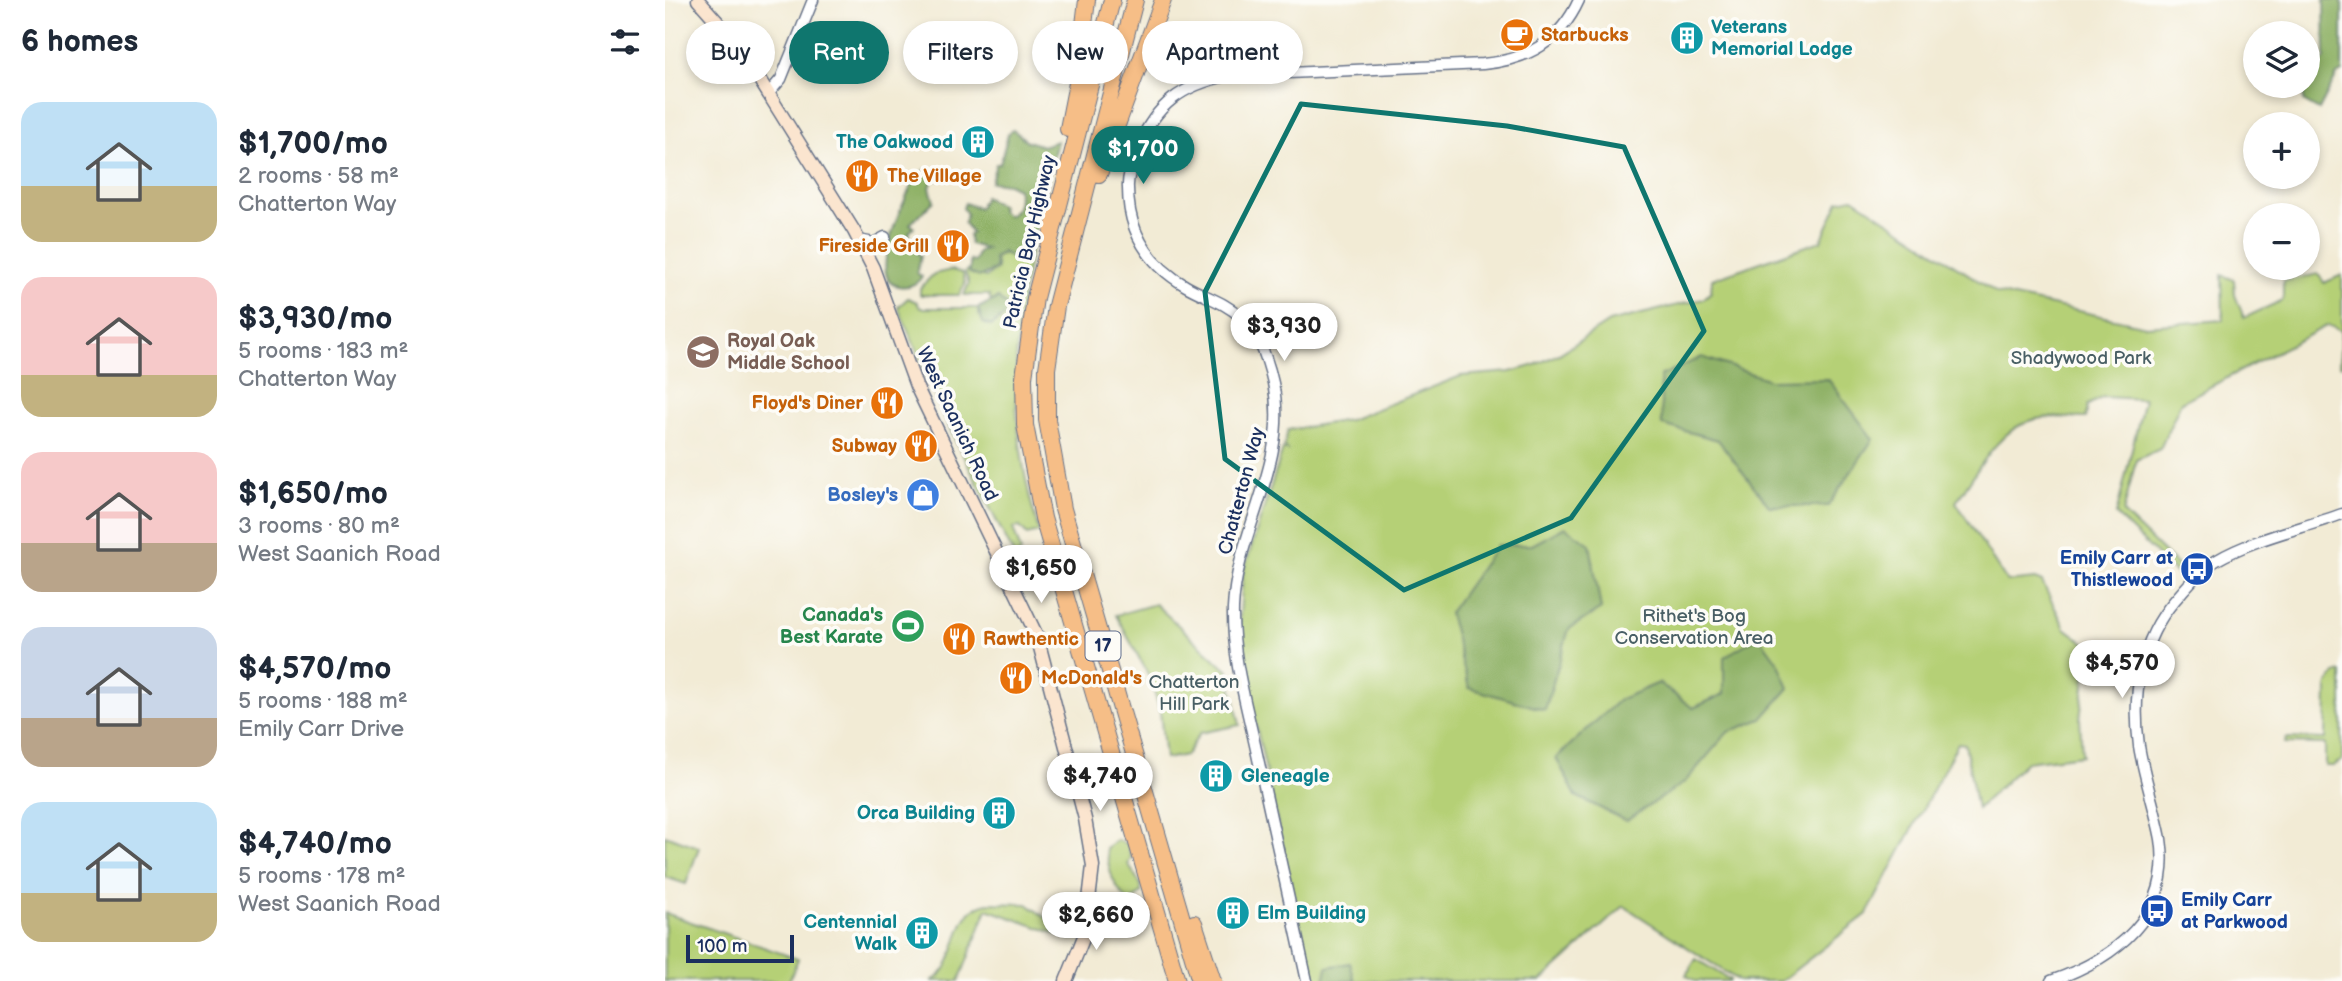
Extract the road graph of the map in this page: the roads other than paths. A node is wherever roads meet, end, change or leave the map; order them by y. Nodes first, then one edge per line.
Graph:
1 (698, 0) edge
2 (813, 0) edge
3 (1087, 0) edge
4 (1112, 0) edge
5 (1135, 0) edge
6 (1163, 0) edge
7 (1579, 0) edge
8 (769, 93) junction
9 (885, 237) dead end
10 (859, 240) junction
11 (1056, 306) junction
12 (1025, 425) junction
13 (2342, 514) edge
14 (1111, 673) junction
15 (1066, 981) edge
16 (1175, 981) edge
17 (1200, 981) edge
18 (1213, 981) edge
19 (1307, 981) edge
20 (2051, 981) edge

1 - 8 main road, West Saanich Road
2 - 8 street
3 - 12 highway
4 - 12 highway, Patricia Bay Highway / 17
5 - 11 highway, Patricia Bay Highway / 17
6 - 11 highway
7 - 19 street, Chatterton Way
8 - 10 main road, West Saanich Road
9 - 10 street
10 - 15 main road, West Saanich Road
11 - 14 highway, Patricia Bay Highway / 17
12 - 16 highway, Patricia Bay Highway / 17
13 - 20 street
14 - 17 highway, Patricia Bay Highway / 17
14 - 18 highway

